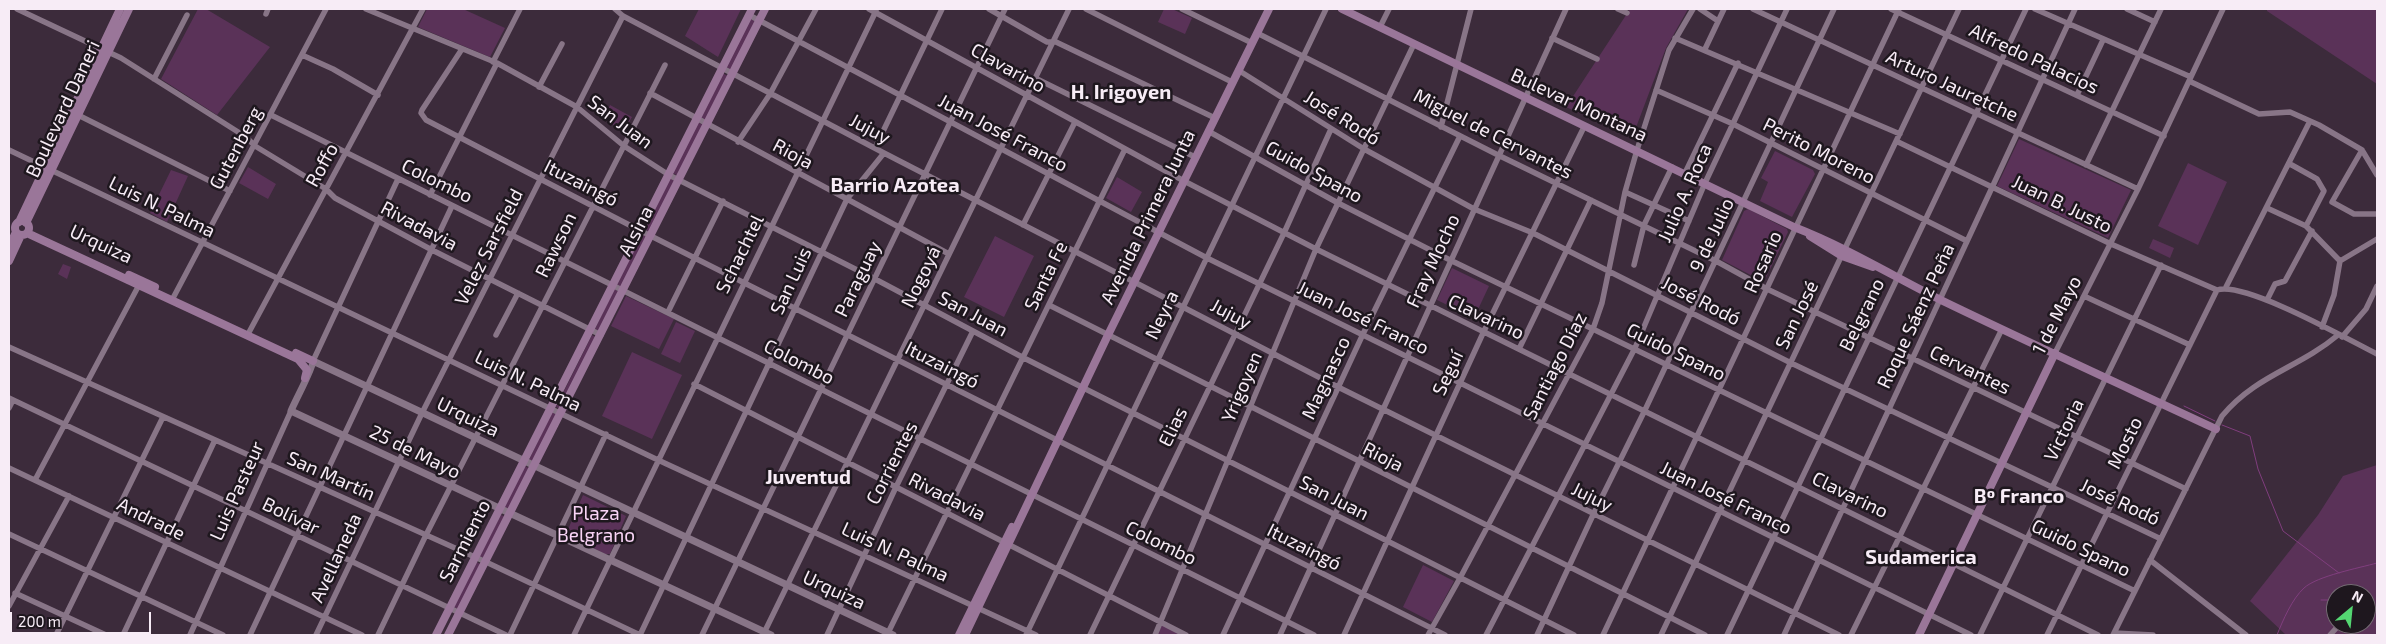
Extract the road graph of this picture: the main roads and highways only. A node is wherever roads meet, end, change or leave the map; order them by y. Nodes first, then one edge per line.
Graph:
1 (120, 9) edge
2 (128, 9) edge
3 (765, 9) edge
4 (1268, 9) edge
5 (1342, 9) edge
6 (750, 12) edge
7 (105, 50) junction
8 (20, 228) edge
9 (9, 248) edge
10 (9, 261) edge
11 (173, 298) junction
12 (248, 333) junction
13 (2055, 353) junction
14 (313, 361) road end
15 (305, 378) road end
16 (2216, 429) road end
17 (524, 462) joint
18 (534, 467) joint
19 (976, 606) junction
20 (436, 635) edge
21 (448, 635) edge
22 (959, 635) edge
23 (965, 635) edge
24 (1918, 635) edge

1 - 7 main road, Boulevard Daneri
2 - 7 main road, Boulevard Daneri
3 - 18 main road, Alsina
4 - 19 main road, Avenida Primera Junta
5 - 13 main road, Bulevar Montana
6 - 17 main road, Alsina
7 - 8 main road, Boulevard Daneri
8 - 9 main road
8 - 10 main road
8 - 11 main road, Urquiza
8 - 11 main road, Urquiza
11 - 12 main road, Urquiza
12 - 14 main road, Urquiza
12 - 15 main road, Urquiza
13 - 16 main road, Bulevar Montana
13 - 24 main road, 1 de Mayo
17 - 20 main road, Sarmiento
18 - 21 main road, Sarmiento
19 - 22 main road, Avenida Primera Junta
19 - 23 main road, Avenida Primera Junta

